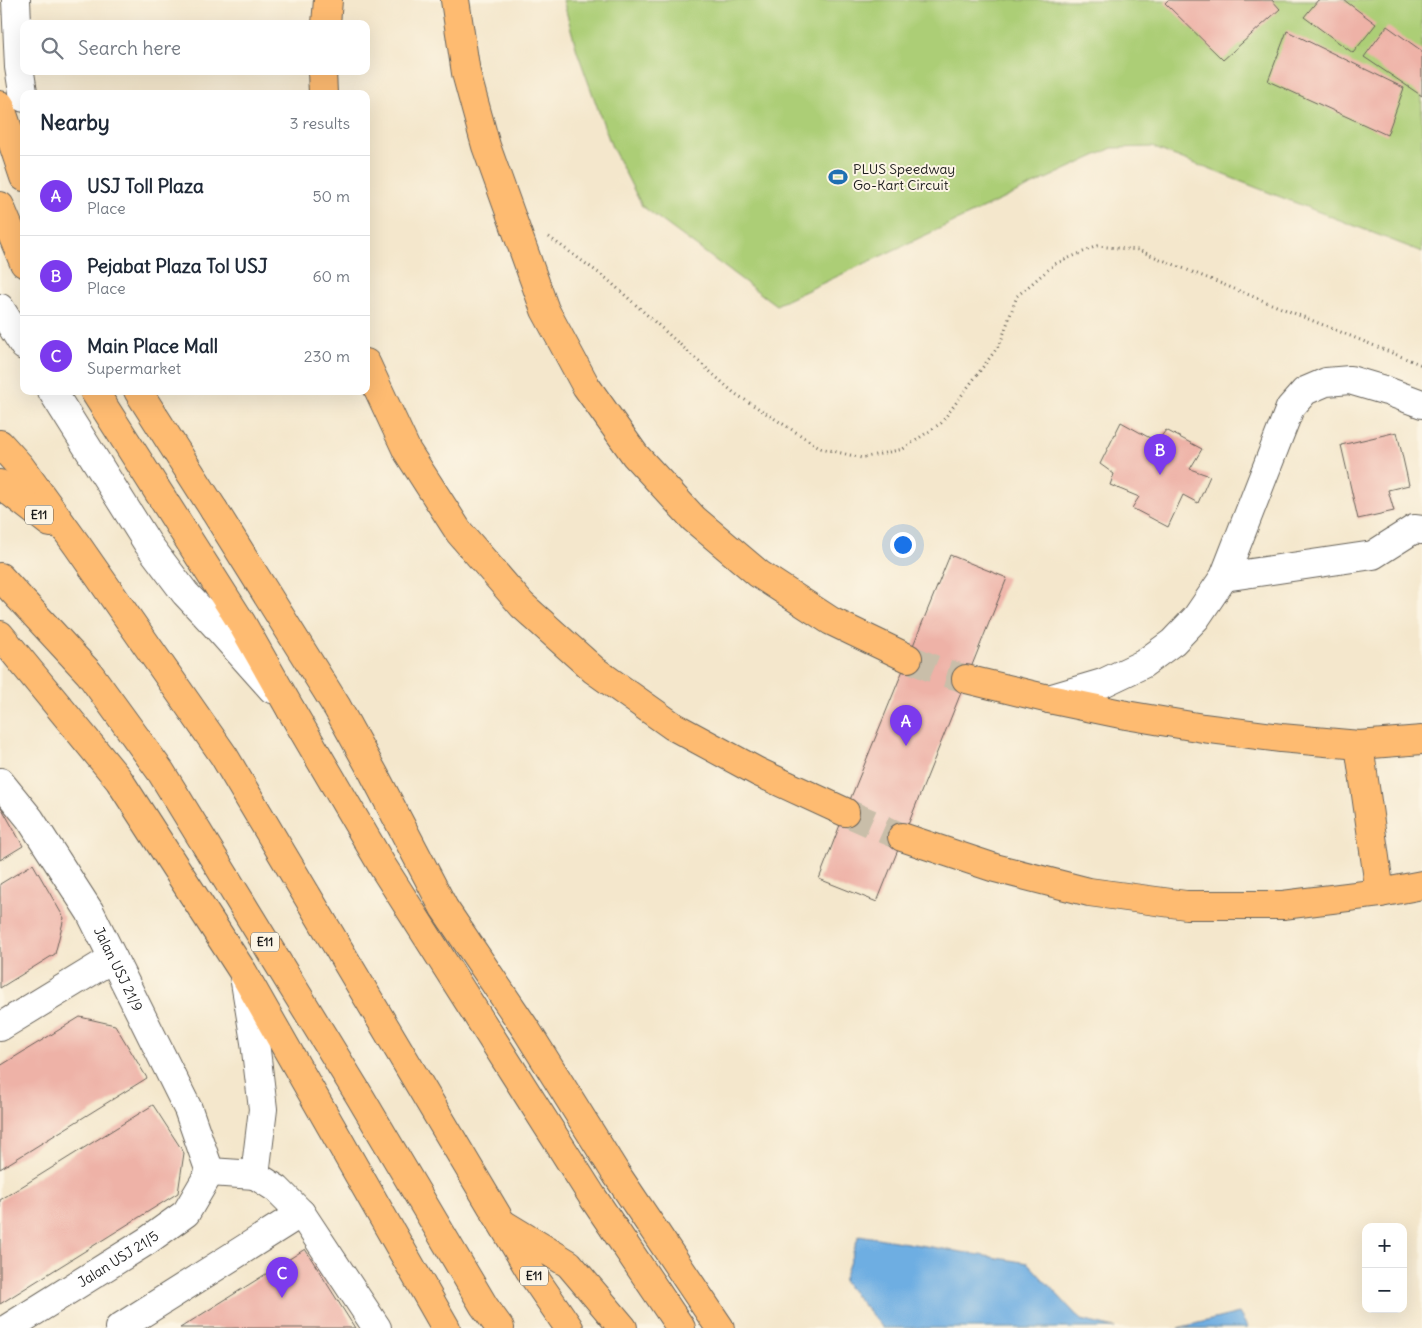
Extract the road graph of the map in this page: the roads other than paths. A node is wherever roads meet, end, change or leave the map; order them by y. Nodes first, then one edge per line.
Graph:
1 (16, 0) edge
2 (328, 0) edge
3 (456, 0) edge
4 (326, 20) edge
5 (20, 73) edge
6 (20, 75) edge
7 (322, 75) edge
8 (23, 90) edge
9 (323, 90) edge
10 (0, 105) edge
11 (20, 165) edge
12 (0, 206) edge
13 (20, 254) edge
14 (0, 308) edge
15 (20, 340) edge
16 (370, 372) edge
17 (55, 395) edge
18 (97, 395) edge
19 (141, 395) edge
20 (153, 395) edge
21 (1422, 404) edge
22 (0, 444) edge
23 (0, 484) edge
24 (214, 510) junction
25 (1422, 530) edge
26 (77, 545) junction
27 (0, 577) edge
28 (1224, 577) junction
29 (0, 635) edge
30 (908, 658) tunnel mouth
31 (966, 679) tunnel mouth
32 (1049, 699) junction
33 (291, 710) junction
34 (1422, 740) edge
35 (1359, 745) junction
36 (0, 782) edge
37 (845, 812) tunnel mouth
38 (902, 837) tunnel mouth
39 (1422, 885) edge
40 (1380, 893) junction
41 (113, 958) junction
42 (243, 972) junction
43 (0, 1027) edge
44 (210, 1172) junction
45 (256, 1175) junction
46 (301, 1213) junction
47 (502, 1222) junction
48 (8, 1328) edge
49 (119, 1328) edge
50 (377, 1328) edge
51 (446, 1328) edge
52 (500, 1328) edge
53 (569, 1328) edge
54 (623, 1328) edge
55 (682, 1328) edge
56 (720, 1328) edge

1 - 5 street
2 - 4 main road
3 - 30 main road
6 - 8 street
7 - 9 main road
10 - 11 main road
12 - 13 main road
14 - 15 street
16 - 37 main road
17 - 33 street
18 - 33 main road
19 - 24 main road
20 - 24 street
21 - 28 street
22 - 26 main road
23 - 26 main road, E11
24 - 56 main road
25 - 28 street
26 - 47 main road, E11
27 - 52 main road, E11
28 - 32 street
29 - 42 main road
31 - 32 main road
32 - 35 main road
33 - 55 main road
34 - 35 main road
35 - 40 main road
36 - 41 street, Jalan USJ 21/9
38 - 40 main road
39 - 40 main road
41 - 43 street
41 - 44 street, Jalan USJ 21/9
42 - 45 street
42 - 51 main road
44 - 45 street
44 - 48 street, Jalan USJ 21/5
45 - 46 street
46 - 49 street
46 - 50 street
47 - 53 main road, E11
47 - 54 main road

